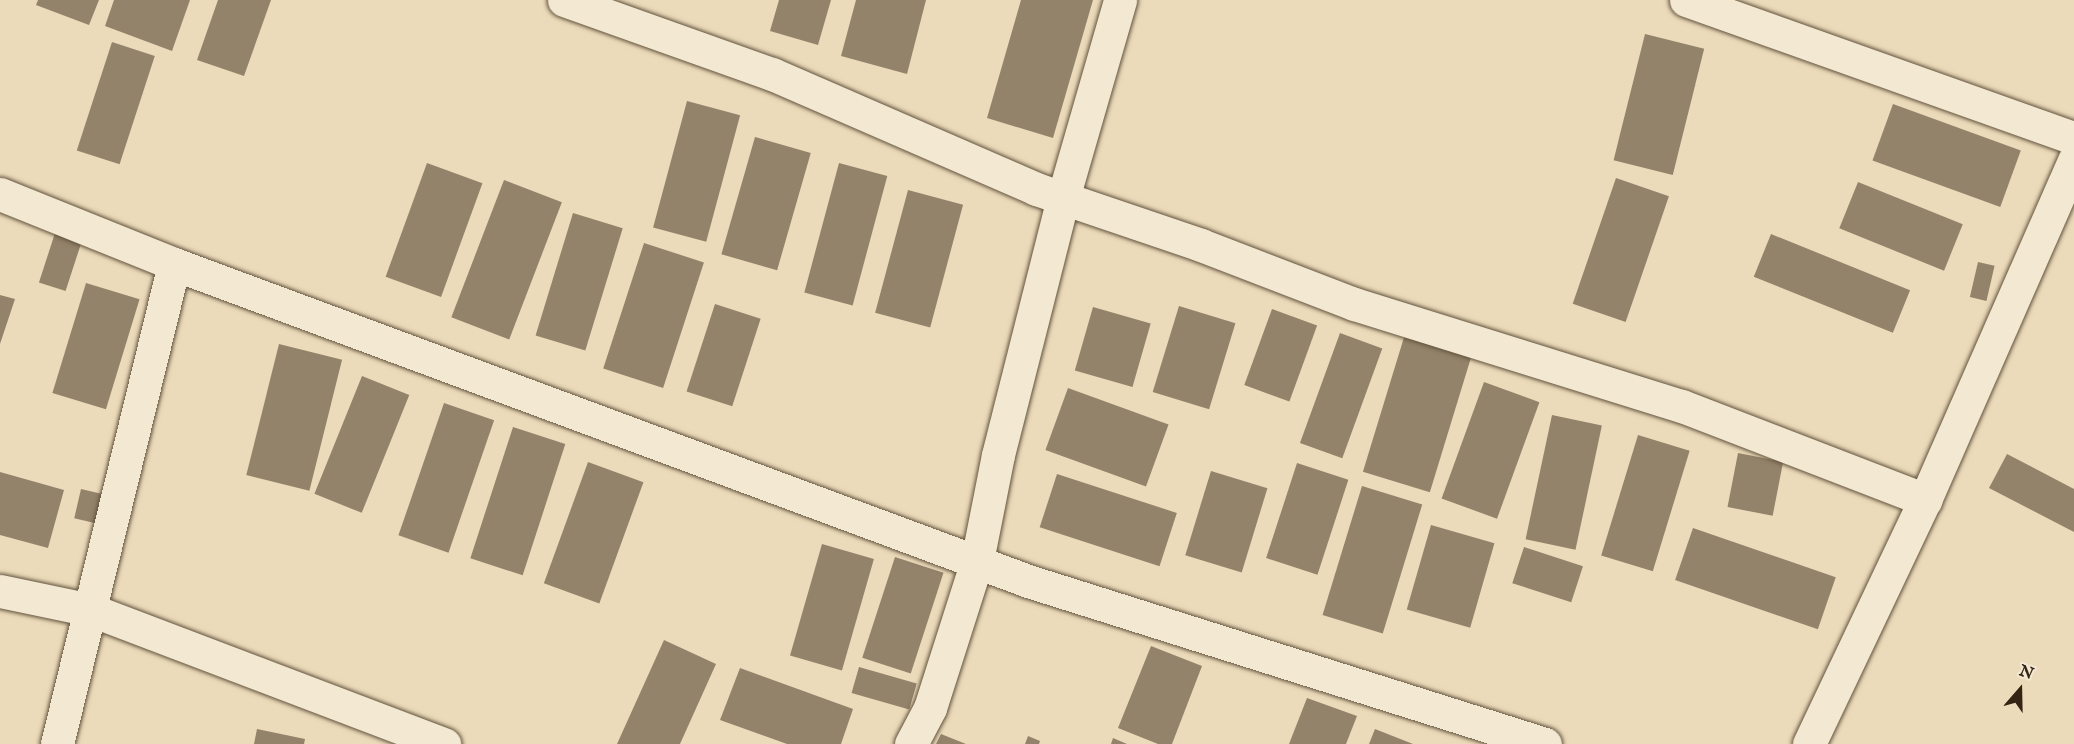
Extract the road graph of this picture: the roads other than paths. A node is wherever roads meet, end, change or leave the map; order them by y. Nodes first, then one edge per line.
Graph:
1 (564, 0) edge
2 (1120, 0) edge
3 (1686, 0) edge
4 (2074, 138) edge
5 (2074, 160) edge
6 (0, 194) edge
7 (1063, 198) junction
8 (174, 264) junction
9 (1925, 500) junction
10 (977, 561) junction
11 (0, 591) edge
12 (91, 610) junction
13 (57, 744) edge
14 (444, 744) edge
15 (911, 744) edge
16 (1545, 744) edge
17 (1809, 744) edge

1 - 7 street
2 - 7 street
3 - 4 street
5 - 9 street
6 - 8 street
7 - 9 street
7 - 10 street
8 - 10 street
8 - 12 street
9 - 17 street
10 - 15 street
10 - 16 street
11 - 12 street
12 - 13 street
12 - 14 street

